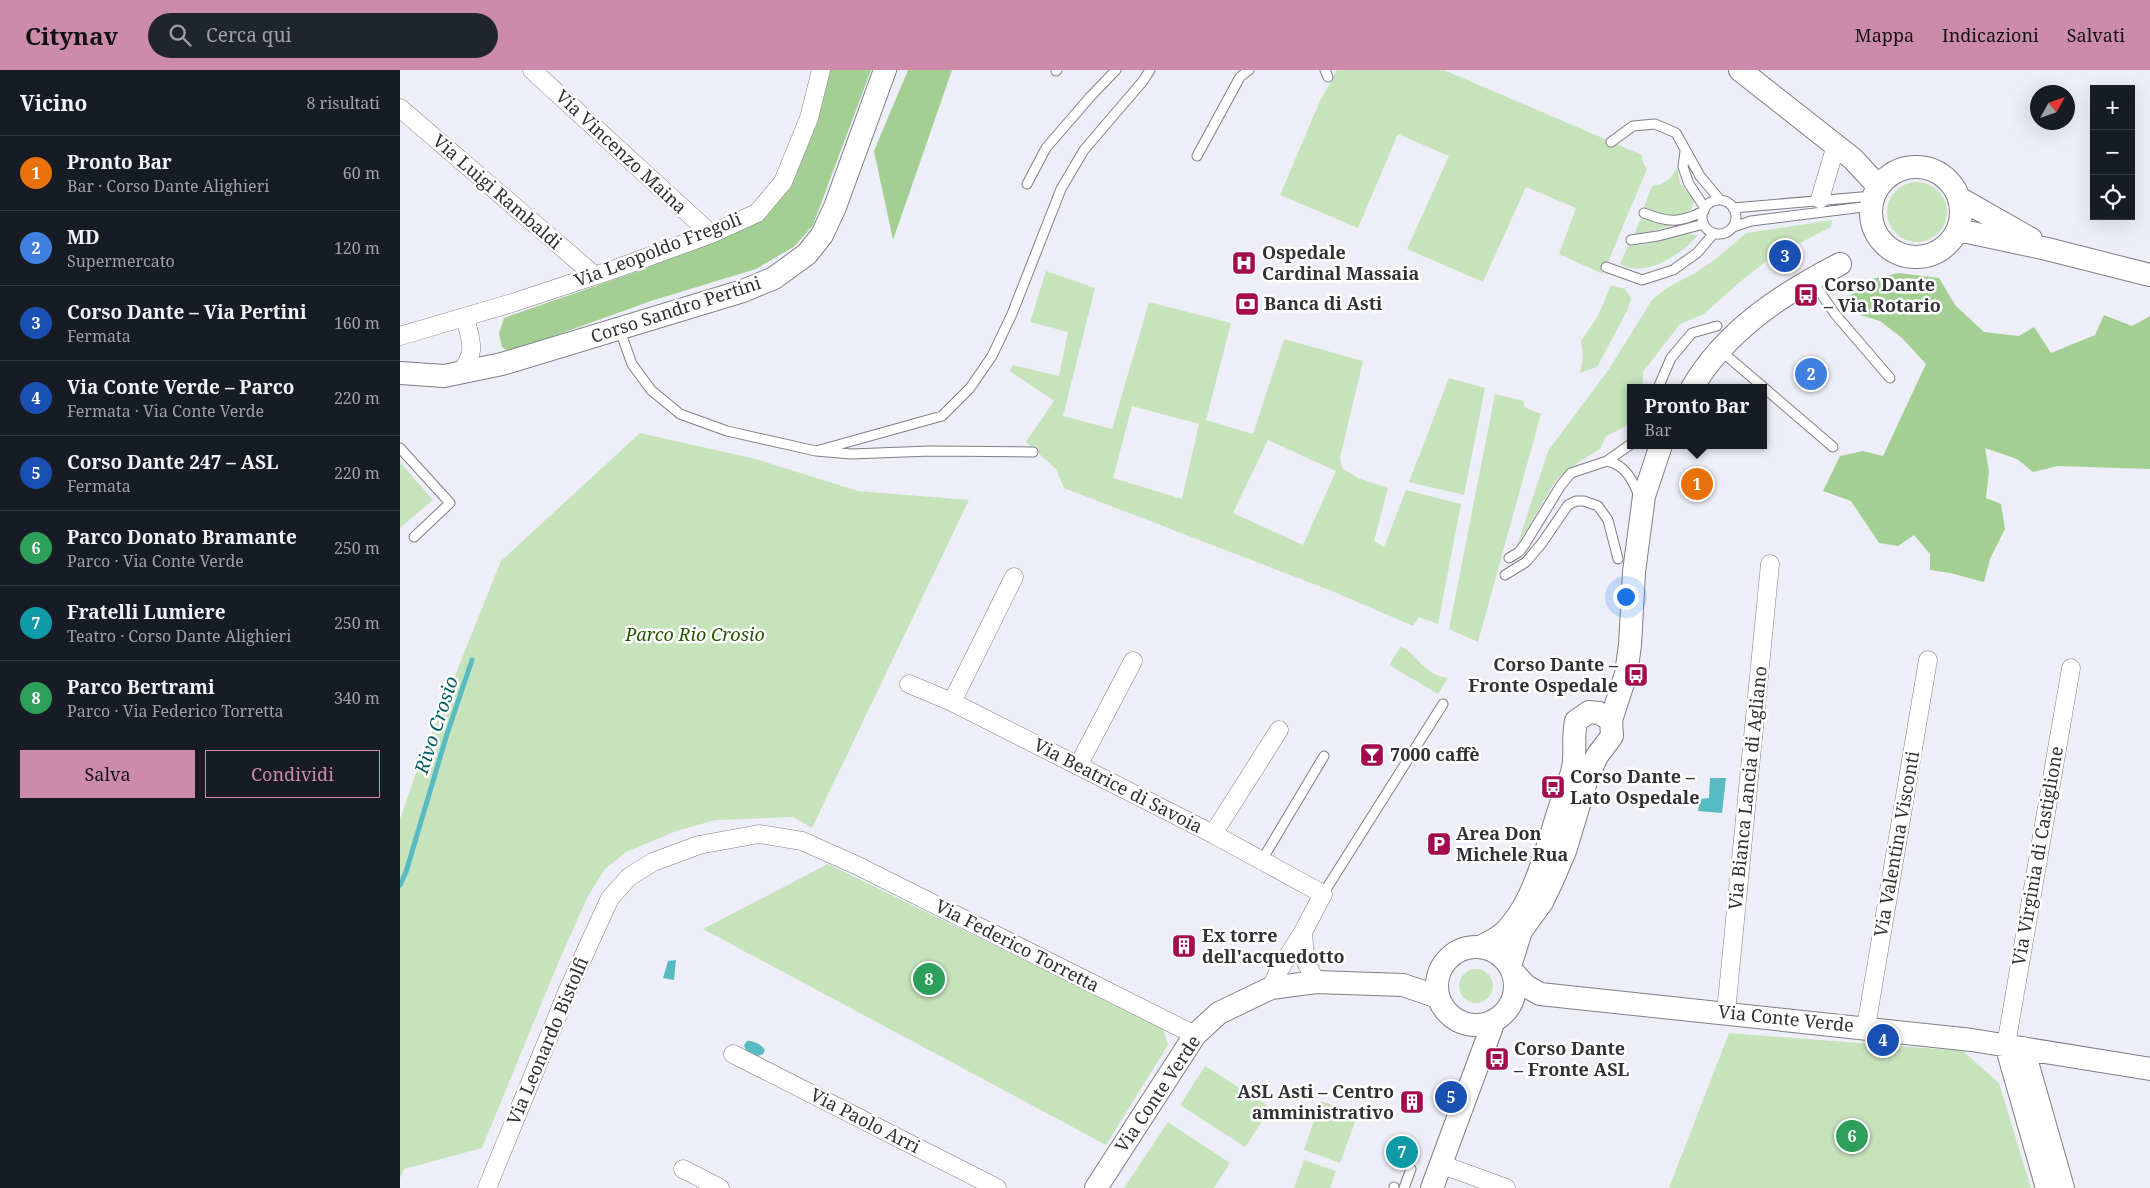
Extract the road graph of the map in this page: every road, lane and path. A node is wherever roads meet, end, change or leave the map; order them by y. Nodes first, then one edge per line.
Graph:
1 (532, 70) edge
2 (821, 70) edge
3 (885, 70) edge
4 (1116, 70) edge
5 (1150, 70) edge
6 (1249, 70) edge
7 (1740, 70) edge
8 (400, 108) edge
9 (1611, 142) dead end
10 (1836, 145) junction
11 (1686, 150) junction
12 (1197, 156) dead end
13 (1027, 184) dead end
14 (1874, 196) junction
15 (1959, 198) junction
16 (1820, 199) junction
17 (1720, 200) junction
18 (1733, 208) junction
19 (1704, 210) junction
20 (1644, 213) dead end
21 (1704, 224) junction
22 (1733, 226) junction
23 (1958, 230) junction
24 (1714, 233) junction
25 (711, 234) junction
26 (1631, 240) dead end
27 (2047, 249) junction
28 (1840, 264) dead end
29 (1606, 267) dead end
30 (2150, 275) edge
31 (594, 276) junction
32 (1811, 279) junction
33 (465, 318) junction
34 (1717, 326) dead end
35 (619, 328) junction
36 (400, 336) edge
37 (470, 339) junction
38 (1720, 350) junction
39 (502, 364) junction
40 (461, 372) junction
41 (400, 373) edge
42 (1890, 378) dead end
43 (1660, 384) edge
44 (1695, 384) edge
45 (1760, 384) edge
46 (1767, 390) edge
47 (1833, 446) dead end
48 (1627, 447) edge
49 (400, 448) edge
50 (1660, 449) edge
51 (816, 451) junction
52 (1033, 452) dead end
53 (1606, 461) junction
54 (1642, 505) junction
55 (414, 537) dead end
56 (1509, 558) dead end
57 (1618, 559) dead end
58 (1770, 564) dead end
59 (1505, 575) dead end
60 (1014, 577) dead end
61 (1928, 660) dead end
62 (1133, 661) dead end
63 (2071, 668) dead end
64 (909, 684) dead end
65 (952, 702) junction
66 (1444, 704) dead end
67 (1611, 720) junction
68 (1279, 730) dead end
69 (1324, 756) dead end
70 (1078, 766) junction
71 (1213, 834) junction
72 (1262, 860) junction
73 (1323, 894) junction
74 (611, 895) joint
75 (1303, 932) junction
76 (1480, 946) junction
77 (1512, 969) junction
78 (1439, 972) junction
79 (1316, 982) junction
80 (1403, 984) junction
81 (1271, 988) junction
82 (1540, 994) junction
83 (1438, 996) junction
84 (1512, 1001) junction
85 (1726, 1012) junction
86 (1494, 1021) junction
87 (1468, 1025) junction
88 (1866, 1027) junction
89 (1195, 1036) junction
90 (2015, 1047) junction
91 (733, 1054) dead end
92 (1480, 1056) junction
93 (2150, 1069) edge
94 (1440, 1164) junction
95 (1411, 1168) dead end
96 (683, 1169) dead end
97 (487, 1188) edge
98 (720, 1188) edge
99 (998, 1188) edge
100 (1096, 1188) edge
101 (1404, 1188) edge
102 (1432, 1188) edge
103 (1506, 1188) edge
104 (2046, 1188) edge
105 (2063, 1188) edge

1 - 25 street, Via Vincenzo Maina
2 - 25 street, Via Leopoldo Fregoli
3 - 35 street, Corso Sandro Pertini
4 - 13 lane
5 - 51 lane
6 - 12 lane
7 - 10 street
8 - 31 street, Via Luigi Rambaldi
9 - 11 lane
10 - 14 street
10 - 16 street
11 - 17 lane
11 - 19 lane
14 - 15 street
14 - 16 lane
14 - 22 lane
14 - 23 street
15 - 23 street
15 - 27 street
16 - 18 lane
17 - 18 lane
17 - 19 lane
18 - 22 lane
19 - 20 lane
19 - 21 lane
21 - 24 lane
21 - 26 lane
22 - 24 lane
23 - 27 street
24 - 29 lane
25 - 31 street, Via Leopoldo Fregoli
27 - 30 street
28 - 32 street
31 - 33 street, Via Leopoldo Fregoli
32 - 38 street
32 - 42 lane
33 - 36 street, Via Leopoldo Fregoli
33 - 37 street
34 - 43 lane
35 - 39 street, Corso Sandro Pertini
35 - 51 lane
37 - 39 street
37 - 40 street
38 - 44 street
38 - 45 lane
39 - 40 street, Corso Sandro Pertini
40 - 41 street, Corso Sandro Pertini
46 - 47 lane
48 - 53 lane
49 - 55 lane
50 - 54 street
51 - 52 lane
53 - 54 lane
53 - 56 lane
54 - 67 street
57 - 59 lane
58 - 85 street, Via Bianca Lancia di Agliano
60 - 65 street
61 - 88 street, Via Valentina Visconti
62 - 70 street
63 - 90 street, Via Virginia di Castiglione
64 - 65 street, Via Beatrice di Savoia
65 - 70 street, Via Beatrice di Savoia
66 - 73 lane
67 - 76 street
67 - 77 street
68 - 71 street
69 - 72 lane
70 - 71 street, Via Beatrice di Savoia
71 - 72 street, Via Beatrice di Savoia
72 - 73 street, Via Beatrice di Savoia
73 - 75 street
74 - 89 street, Via Federico Torretta
74 - 97 street, Via Leonardo Bistolfi
75 - 79 street
75 - 81 street
76 - 77 street
76 - 78 street
77 - 82 street
77 - 84 street
78 - 80 street, Via Conte Verde
78 - 83 street
79 - 80 street, Via Conte Verde
79 - 81 street, Via Conte Verde
80 - 83 street, Via Conte Verde
81 - 89 street, Via Conte Verde
82 - 84 street, Via Conte Verde
82 - 85 street, Via Conte Verde
83 - 87 street
84 - 86 street
85 - 88 street, Via Conte Verde
86 - 87 street
86 - 92 street
87 - 92 street
88 - 90 street, Via Conte Verde
89 - 100 street, Via Conte Verde
90 - 93 street, Via Conte Verde
90 - 104 street
90 - 105 street
91 - 99 street, Via Paolo Arri
92 - 94 street
94 - 102 street
94 - 103 street
95 - 101 lane
96 - 98 street

